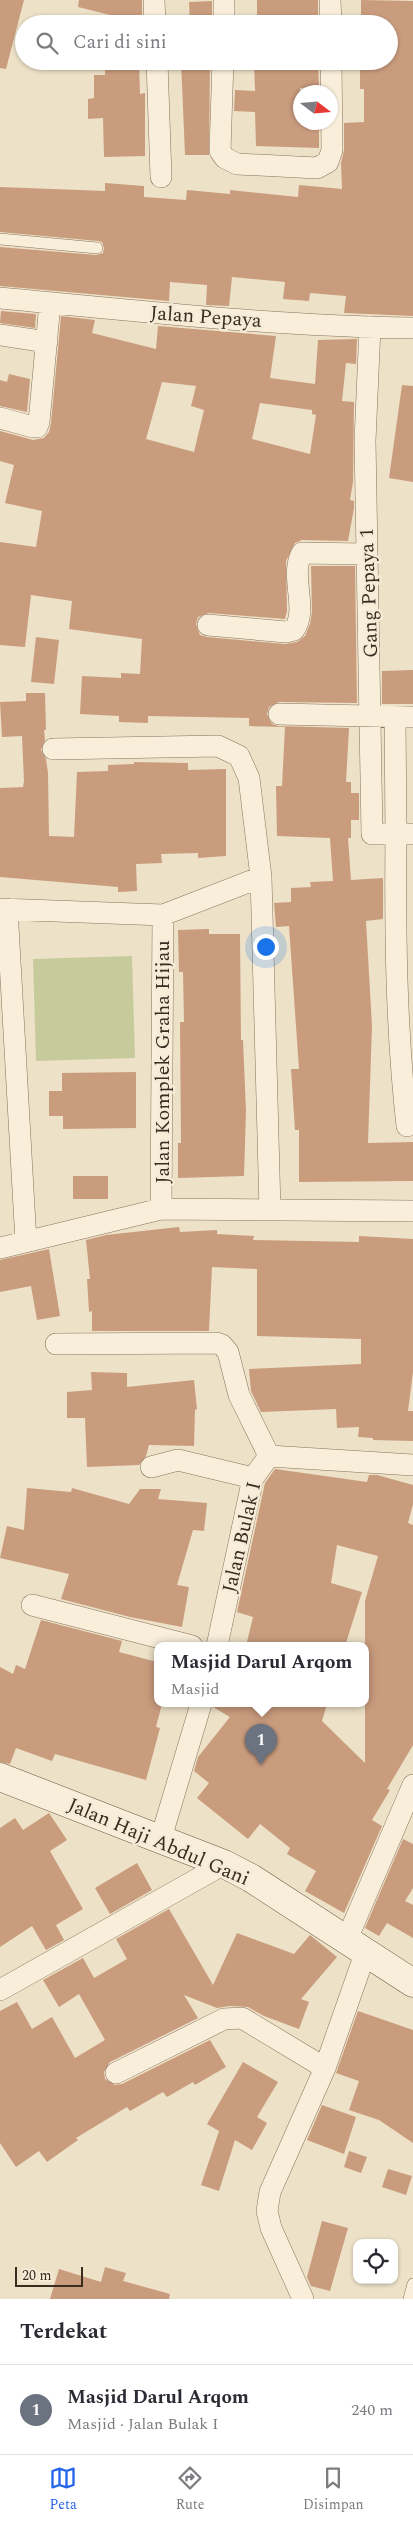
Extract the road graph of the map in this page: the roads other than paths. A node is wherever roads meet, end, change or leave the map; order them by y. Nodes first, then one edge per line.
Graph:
1 (154, 0) edge
2 (224, 0) edge
3 (330, 0) edge
4 (155, 15) edge
5 (224, 15) edge
6 (330, 15) edge
7 (157, 70) edge
8 (223, 70) edge
9 (331, 70) edge
10 (161, 177) dead end
11 (0, 239) edge
12 (97, 248) dead end
13 (0, 298) edge
14 (50, 303) junction
15 (370, 327) junction
16 (413, 328) edge
17 (0, 335) edge
18 (47, 342) junction
19 (0, 418) edge
20 (366, 554) junction
21 (208, 625) dead end
22 (279, 714) dead end
23 (370, 716) junction
24 (404, 717) edge
25 (53, 749) dead end
26 (404, 834) edge
27 (261, 877) junction
28 (4, 909) edge
29 (163, 915) junction
30 (404, 947) edge
31 (406, 1061) edge
32 (407, 1126) dead end
33 (161, 1209) junction
34 (270, 1210) junction
35 (413, 1211) edge
36 (26, 1242) junction
37 (0, 1248) edge
38 (56, 1344) dead end
39 (269, 1456) junction
40 (413, 1465) edge
41 (151, 1467) dead end
42 (253, 1478) junction
43 (32, 1605) dead end
44 (176, 1642) edge
45 (218, 1642) edge
46 (200, 1707) edge
47 (0, 1777) edge
48 (413, 1785) edge
49 (161, 1838) junction
50 (224, 1864) junction
51 (356, 1945) junction
52 (413, 1983) edge
53 (0, 1990) edge
54 (325, 2068) junction
55 (116, 2073) dead end
56 (413, 2284) edge
57 (303, 2299) edge
58 (409, 2299) edge

1 - 4 street
2 - 5 street
3 - 6 street
7 - 10 street
8 - 9 street
11 - 12 lane
13 - 14 street, Jalan Pepaya
14 - 15 street, Jalan Pepaya
14 - 18 street
15 - 16 street, Jalan Pepaya
15 - 20 street, Gang Pepaya 1
17 - 18 street
18 - 19 street
20 - 21 street
20 - 23 street, Gang Pepaya 1
22 - 23 street
23 - 24 street
23 - 26 street, Gang Pepaya 1
24 - 26 street
25 - 27 street
26 - 30 street
27 - 29 street, Jalan Komplek Graha Hijau
27 - 34 street
28 - 29 street, Jalan Komplek Graha Hijau
28 - 36 street, Jalan Komplek Graha Hijau
29 - 33 street, Jalan Komplek Graha Hijau
30 - 31 street
31 - 32 street
33 - 34 street, Jalan Komplek Graha Hijau
33 - 36 street, Jalan Komplek Graha Hijau
34 - 35 street, Jalan Komplek Graha Hijau
36 - 37 street, Jalan Komplek Graha Hijau
38 - 39 street
39 - 40 street, Jalan Bulak I
39 - 42 street, Jalan Bulak I
41 - 42 street
42 - 45 street, Jalan Bulak I
43 - 44 street
46 - 49 street
47 - 49 street, Jalan Haji Abdul Gani
48 - 51 street
49 - 50 street, Jalan Haji Abdul Gani
50 - 51 street, Jalan Haji Abdul Gani
50 - 53 street
51 - 52 street, Jalan Haji Abdul Gani
51 - 54 street
54 - 55 street
54 - 57 street
56 - 58 lane

